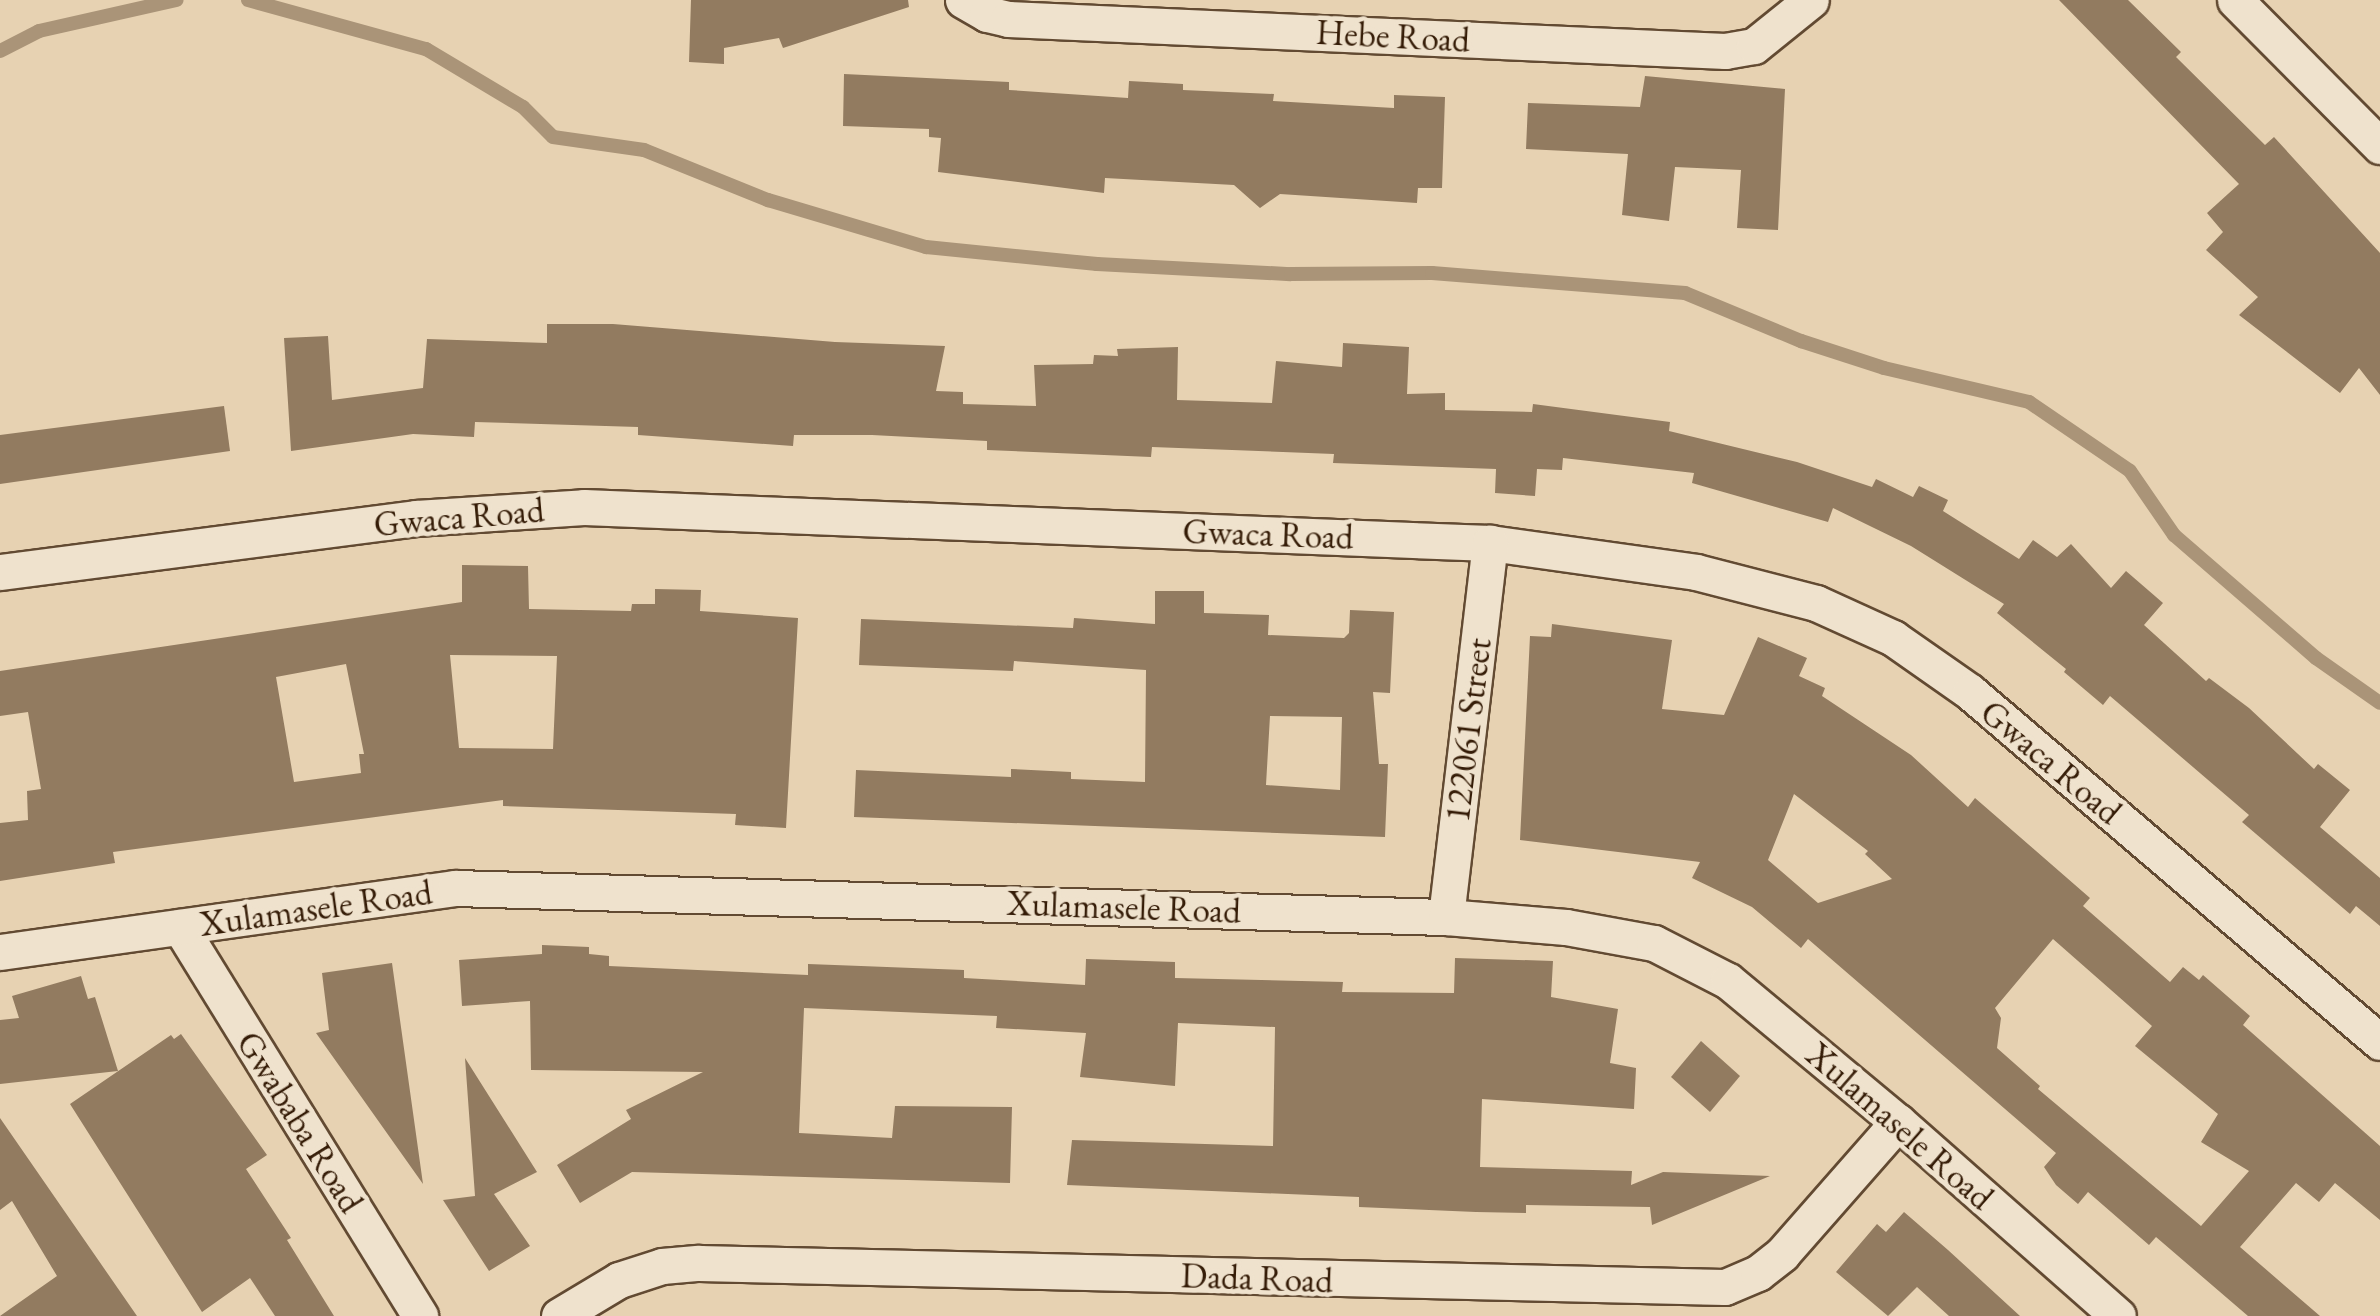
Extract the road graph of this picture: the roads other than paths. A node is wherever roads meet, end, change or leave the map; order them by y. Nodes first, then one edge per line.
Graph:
1 (962, 0) edge
2 (1812, 0) edge
3 (2236, 0) edge
4 (2380, 146) edge
5 (1490, 543) junction
6 (0, 572) edge
7 (1446, 917) junction
8 (180, 927) junction
9 (0, 952) edge
10 (2380, 1042) edge
11 (1898, 1122) junction
12 (420, 1316) edge
13 (559, 1316) edge
14 (2118, 1316) edge

1 - 2 street, Hebe Road
3 - 4 street
5 - 6 street, Gwaca Road
5 - 7 street, 122061 Street
5 - 10 street, Gwaca Road
7 - 8 street, Xulamasele Road
7 - 11 street, Xulamasele Road
8 - 9 street, Xulamasele Road
8 - 12 street, Gwababa Road
11 - 13 street, Dada Road
11 - 14 street, Xulamasele Road

